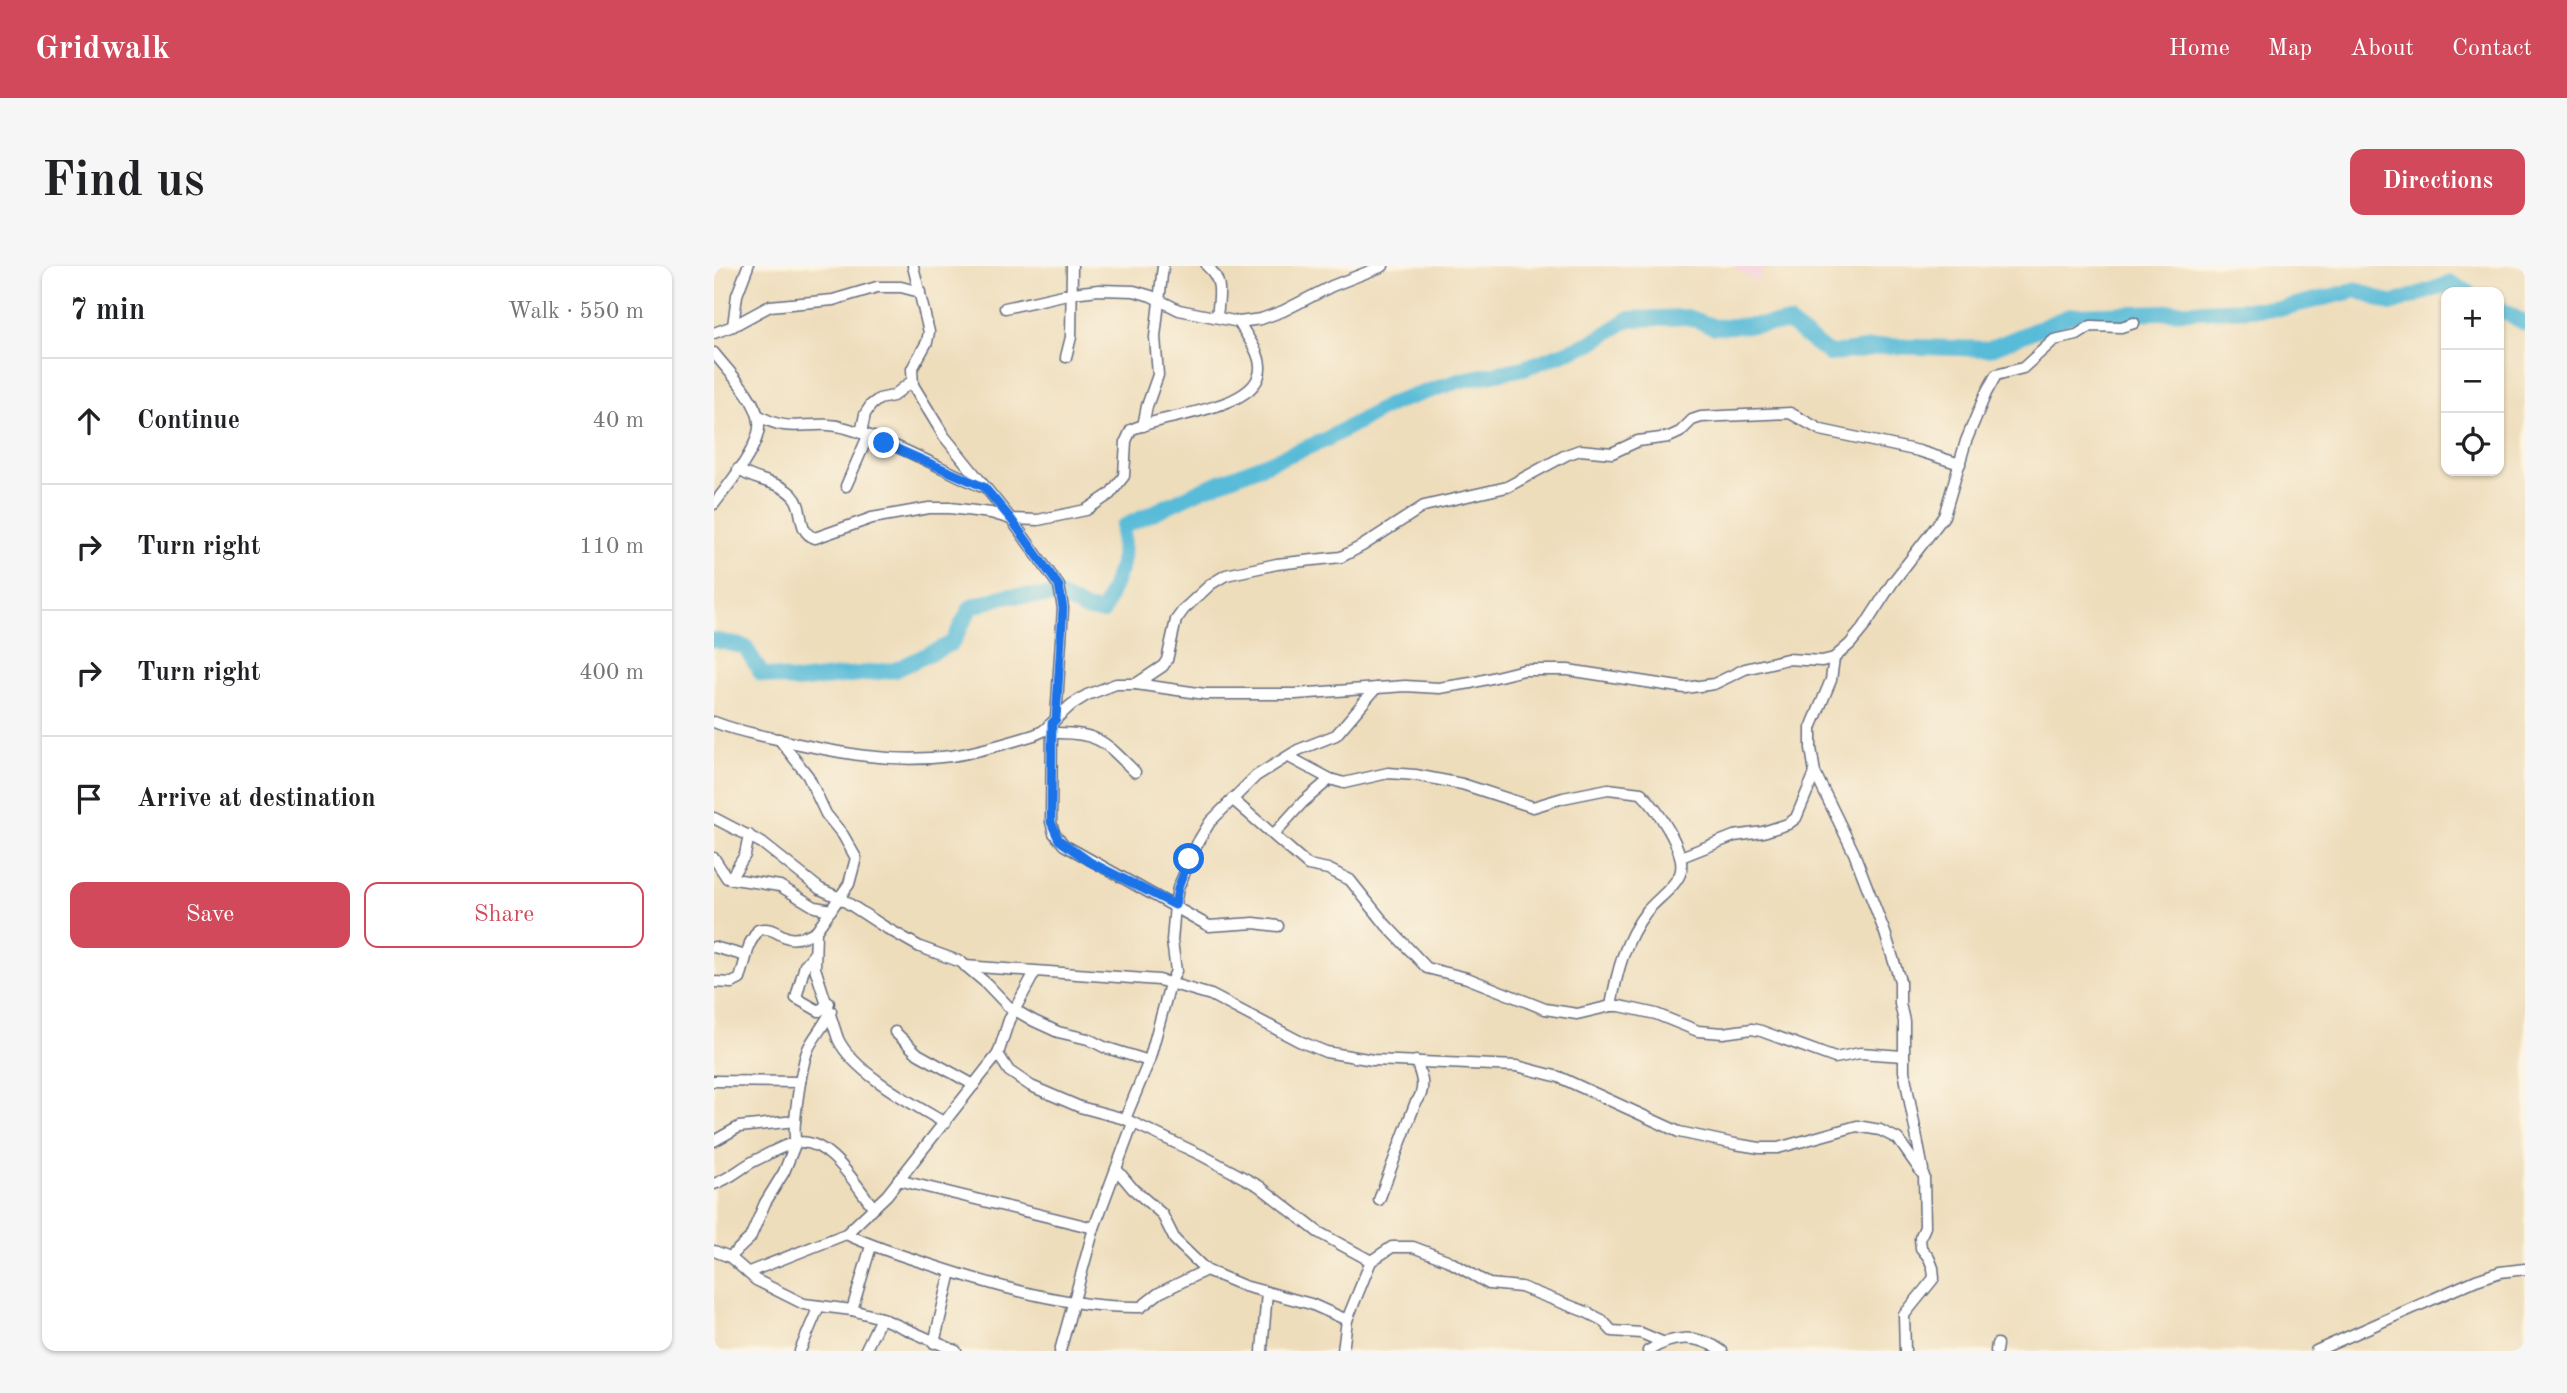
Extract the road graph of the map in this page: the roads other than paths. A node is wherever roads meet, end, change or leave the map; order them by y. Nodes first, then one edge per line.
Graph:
1 (748, 266) edge
2 (913, 266) edge
3 (1072, 266) edge
4 (1163, 266) edge
5 (1207, 266) edge
6 (1383, 266) edge
7 (920, 292) junction
8 (1072, 293) junction
9 (1160, 300) junction
10 (1006, 309) dead end
11 (1216, 316) junction
12 (1239, 322) junction
13 (2134, 323) dead end
14 (733, 326) junction
15 (714, 333) edge
16 (714, 353) edge
17 (1066, 358) dead end
18 (912, 381) junction
19 (758, 415) junction
20 (772, 424) junction
21 (1143, 426) junction
22 (864, 435) junction
23 (756, 439) junction
24 (1960, 464) junction
25 (738, 468) junction
26 (846, 486) dead end
27 (984, 487) junction
28 (714, 503) edge
29 (1011, 519) junction
30 (1834, 658) junction
31 (1136, 684) junction
32 (1376, 688) junction
33 (714, 722) edge
34 (1054, 725) junction
35 (778, 739) junction
36 (1289, 757) junction
37 (1135, 772) dead end
38 (1815, 772) junction
39 (1329, 779) junction
40 (1232, 799) junction
41 (714, 818) edge
42 (1274, 834) junction
43 (749, 835) junction
44 (1681, 857) junction
45 (714, 858) edge
46 (730, 879) junction
47 (840, 898) junction
48 (1175, 905) junction
49 (831, 910) junction
50 (1278, 926) dead end
51 (817, 931) junction
52 (714, 947) edge
53 (814, 954) junction
54 (746, 956) junction
55 (965, 966) junction
56 (1035, 972) junction
57 (714, 982) edge
58 (1170, 984) junction
59 (1611, 1006) junction
60 (830, 1007) junction
61 (1014, 1010) junction
62 (819, 1011) junction
63 (825, 1022) junction
64 (895, 1032) dead end
65 (998, 1054) junction
66 (1903, 1056) junction
67 (1149, 1061) junction
68 (1416, 1061) junction
69 (714, 1081) edge
70 (800, 1082) junction
71 (974, 1085) junction
72 (795, 1121) junction
73 (1129, 1121) junction
74 (945, 1123) junction
75 (714, 1141) edge
76 (796, 1142) junction
77 (1118, 1170) junction
78 (1924, 1176) junction
79 (898, 1180) junction
80 (714, 1184) edge
81 (1379, 1200) dead end
82 (874, 1208) junction
83 (1094, 1228) junction
84 (846, 1234) junction
85 (871, 1246) junction
86 (720, 1255) edge
87 (1371, 1261) junction
88 (2525, 1269) edge
89 (1206, 1270) junction
90 (749, 1272) junction
91 (951, 1272) junction
92 (1267, 1292) junction
93 (1073, 1303) junction
94 (819, 1306) junction
95 (852, 1310) junction
96 (881, 1318) junction
97 (1347, 1320) junction
98 (1662, 1342) junction
99 (934, 1343) junction
100 (800, 1351) edge
101 (865, 1351) edge
102 (956, 1351) edge
103 (1060, 1351) edge
104 (1262, 1351) edge
105 (1343, 1351) edge
106 (1647, 1351) edge
107 (1722, 1351) edge
108 (1905, 1351) edge
109 (2316, 1351) edge

1 - 14 street
2 - 7 street
3 - 8 street
4 - 9 street
5 - 11 street
6 - 12 street
7 - 14 street
7 - 18 street
8 - 9 street
8 - 10 street
8 - 17 street
9 - 11 street
9 - 21 street
11 - 12 street
12 - 21 street
13 - 24 street
14 - 15 street
16 - 19 street
18 - 22 street
18 - 27 street
19 - 20 street
19 - 23 street
20 - 22 street
20 - 23 street
21 - 29 street
22 - 26 street
22 - 27 street
23 - 25 street
24 - 30 street
24 - 31 street
25 - 28 street
25 - 29 street
27 - 29 street
29 - 34 street
30 - 32 street
30 - 38 street
31 - 32 street
31 - 34 street
32 - 36 street
33 - 35 street
34 - 35 street
34 - 37 street
34 - 48 street
35 - 47 street
36 - 39 street
36 - 40 street
38 - 44 street
38 - 66 street
39 - 42 street
39 - 44 street
40 - 42 street
40 - 48 street
41 - 43 street
42 - 59 street
43 - 46 street
43 - 47 street
44 - 59 street
45 - 46 street
46 - 49 street
47 - 49 street
47 - 55 street
48 - 50 street
48 - 58 street
49 - 51 street
51 - 53 street
51 - 54 street
52 - 54 street
53 - 60 street
53 - 62 street
54 - 57 street
55 - 56 street
55 - 61 street
56 - 58 street
56 - 61 street
58 - 67 street
58 - 68 street
59 - 66 street
60 - 62 street
60 - 63 street
60 - 74 street
61 - 65 street
61 - 67 street
62 - 63 street
63 - 70 street
64 - 71 street
65 - 71 street
65 - 73 street
66 - 78 street
67 - 73 street
68 - 78 street
68 - 81 street
69 - 70 street
70 - 72 street
71 - 74 street
72 - 75 street
72 - 76 street
73 - 77 street
73 - 87 street
74 - 79 street
76 - 80 street
76 - 82 street
76 - 86 street
77 - 83 street
77 - 89 street
78 - 108 street
79 - 82 street
79 - 83 street
82 - 84 street
83 - 93 street
84 - 85 street
84 - 90 street
85 - 91 street
85 - 95 street
86 - 90 street
87 - 97 street
87 - 98 street
88 - 109 street
89 - 92 street
89 - 93 street
90 - 94 street
91 - 93 street
91 - 99 street
92 - 97 street
92 - 104 street
93 - 103 street
94 - 95 street
94 - 100 street
95 - 96 street
96 - 99 street
96 - 101 street
97 - 105 street
98 - 106 street
98 - 107 street
99 - 102 street

